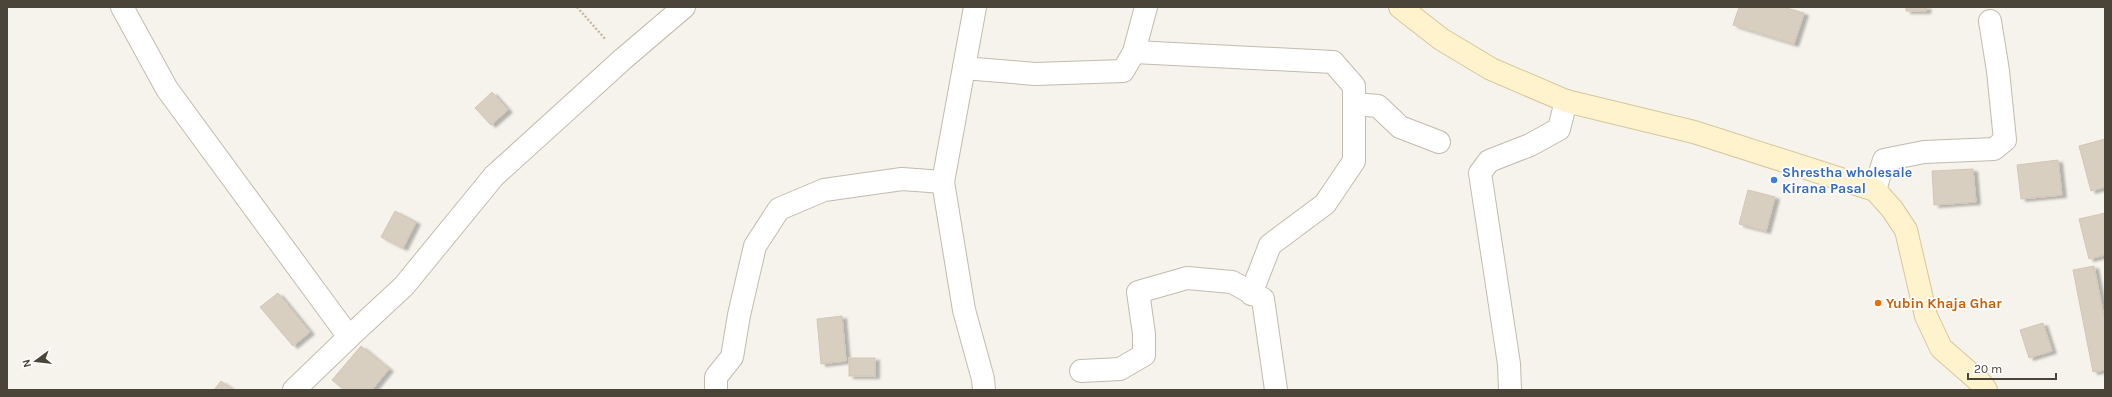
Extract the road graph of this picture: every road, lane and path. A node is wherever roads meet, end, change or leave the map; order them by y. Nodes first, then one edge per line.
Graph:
1 (122, 7) edge
2 (577, 7) edge
3 (684, 7) edge
4 (975, 7) edge
5 (1146, 7) edge
6 (1400, 7) edge
7 (1990, 21) dead end
8 (1134, 52) junction
9 (620, 62) junction
10 (964, 68) junction
11 (1566, 101) junction
12 (1355, 104) junction
13 (1439, 142) dead end
14 (943, 182) junction
15 (1875, 190) junction
16 (1251, 294) junction
17 (349, 337) junction
18 (1081, 371) dead end
19 (294, 390) edge
20 (716, 390) edge
21 (984, 390) edge
22 (1276, 390) edge
23 (1510, 390) edge
24 (1986, 390) edge

1 - 17 street
2 - 9 path
3 - 9 street
4 - 10 street
5 - 8 street
6 - 11 street
7 - 15 street
8 - 10 street
8 - 12 street
9 - 17 street
10 - 14 street
11 - 15 street
11 - 23 street
12 - 13 street
12 - 16 street
14 - 20 street
14 - 21 street
15 - 24 street
16 - 18 street
16 - 22 street
17 - 19 street

